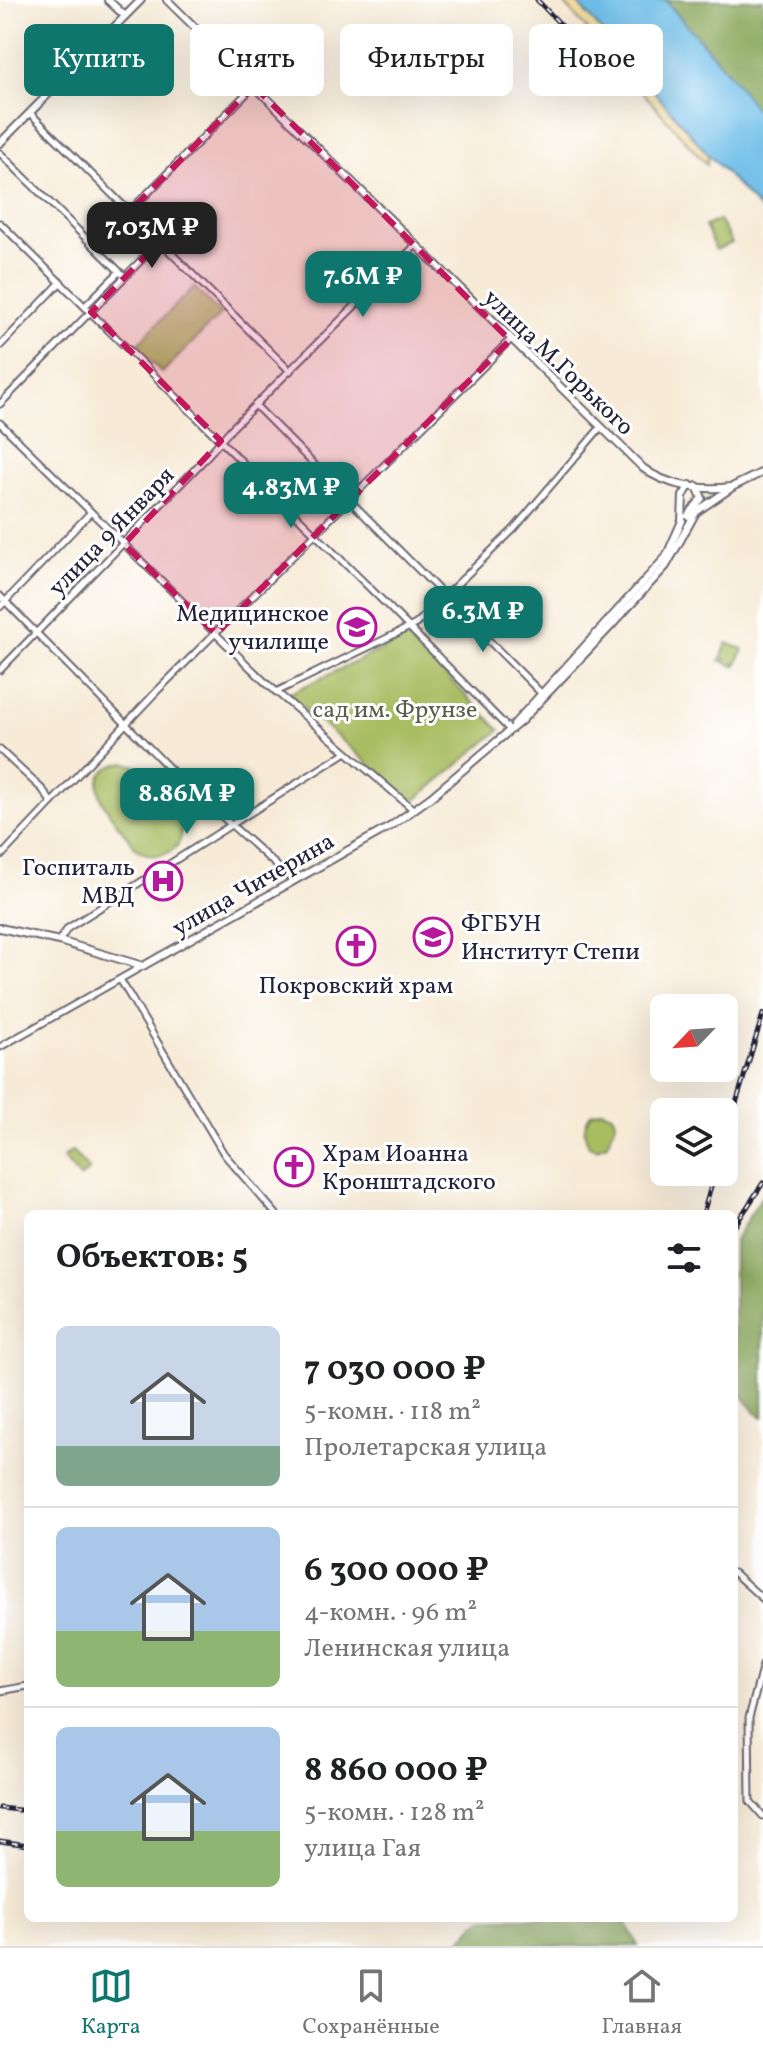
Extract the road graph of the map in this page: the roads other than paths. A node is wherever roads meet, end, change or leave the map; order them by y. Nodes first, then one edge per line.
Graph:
1 (108, 0) edge
2 (141, 0) edge
3 (167, 0) edge
4 (125, 16) junction
5 (191, 24) edge
6 (244, 96) edge
7 (264, 96) edge
8 (30, 113) junction
9 (0, 143) edge
10 (0, 153) edge
11 (129, 212) junction
12 (0, 223) edge
13 (159, 242) junction
14 (415, 246) junction
15 (119, 272) junction
16 (125, 277) junction
17 (61, 282) junction
18 (85, 306) junction
19 (91, 312) junction
20 (510, 340) junction
21 (0, 346) edge
22 (290, 371) junction
23 (0, 404) edge
24 (255, 405) junction
25 (0, 423) edge
26 (600, 428) junction
27 (221, 441) junction
28 (763, 472) edge
29 (693, 486) junction
30 (734, 486) junction
31 (683, 498) junction
32 (349, 500) junction
33 (697, 506) junction
34 (91, 512) junction
35 (316, 534) junction
36 (124, 544) junction
37 (0, 596) edge
38 (445, 596) junction
39 (6, 602) junction
40 (0, 607) edge
41 (410, 628) junction
42 (36, 633) junction
43 (216, 634) junction
44 (0, 670) edge
45 (276, 692) junction
46 (543, 694) junction
47 (127, 723) junction
48 (510, 730) junction
49 (0, 750) edge
50 (345, 753) junction
51 (51, 802) junction
52 (414, 810) junction
53 (232, 825) junction
54 (0, 857) edge
55 (294, 881) junction
56 (0, 928) edge
57 (59, 941) junction
58 (143, 966) junction
59 (121, 981) junction
60 (0, 1047) edge
61 (273, 1210) edge
62 (738, 1577) edge
63 (763, 1599) edge
64 (763, 1665) edge
65 (24, 1687) edge
66 (0, 1691) edge
67 (763, 1816) edge

1 - 4 main road
2 - 4 main road
3 - 5 main road, улица М.Горького
4 - 8 main road
6 - 11 main road
7 - 14 main road, улица М.Горького
8 - 9 main road
8 - 11 main road
10 - 15 main road
11 - 13 main road
12 - 17 main road
13 - 16 main road
13 - 22 main road
14 - 20 main road, улица М.Горького
14 - 22 main road, улица 9 Января
15 - 16 main road
15 - 18 main road
16 - 19 main road
17 - 18 main road
17 - 21 main road
18 - 19 main road
19 - 23 main road
19 - 27 main road
20 - 26 main road, улица М.Горького
20 - 32 main road
22 - 24 main road, улица 9 Января
24 - 27 main road, улица 9 Января
24 - 32 main road
25 - 34 main road
26 - 29 main road, улица М.Горького
26 - 38 main road
27 - 35 main road
27 - 36 main road, улица 9 Января
28 - 30 main road
29 - 30 main road, улица М.Горького
29 - 31 main road, улица Чичерина
29 - 33 main road
30 - 33 main road
31 - 33 main road
31 - 46 main road, улица Чичерина
32 - 35 main road
32 - 38 main road
33 - 46 main road, улица Чичерина
34 - 36 main road
34 - 39 main road
35 - 41 main road
35 - 43 main road
36 - 42 main road, улица 9 Января
36 - 43 main road
37 - 39 main road
38 - 41 main road
38 - 46 main road
39 - 40 main road
39 - 42 main road
41 - 45 main road
41 - 48 main road
42 - 44 main road, улица 9 Января
42 - 47 main road
43 - 45 main road
43 - 47 main road
45 - 50 main road
46 - 48 main road, улица Чичерина
47 - 51 main road
47 - 53 main road
48 - 52 main road, улица Чичерина
49 - 51 main road
50 - 52 main road
50 - 53 main road
51 - 54 main road
52 - 55 main road, улица Чичерина
53 - 55 main road
53 - 57 main road
55 - 58 main road, улица Чичерина
56 - 57 main road
57 - 58 main road
58 - 59 main road, улица Чичерина
59 - 60 main road, улица Чичерина
59 - 61 main road
62 - 63 main road
64 - 67 main road
65 - 66 main road

